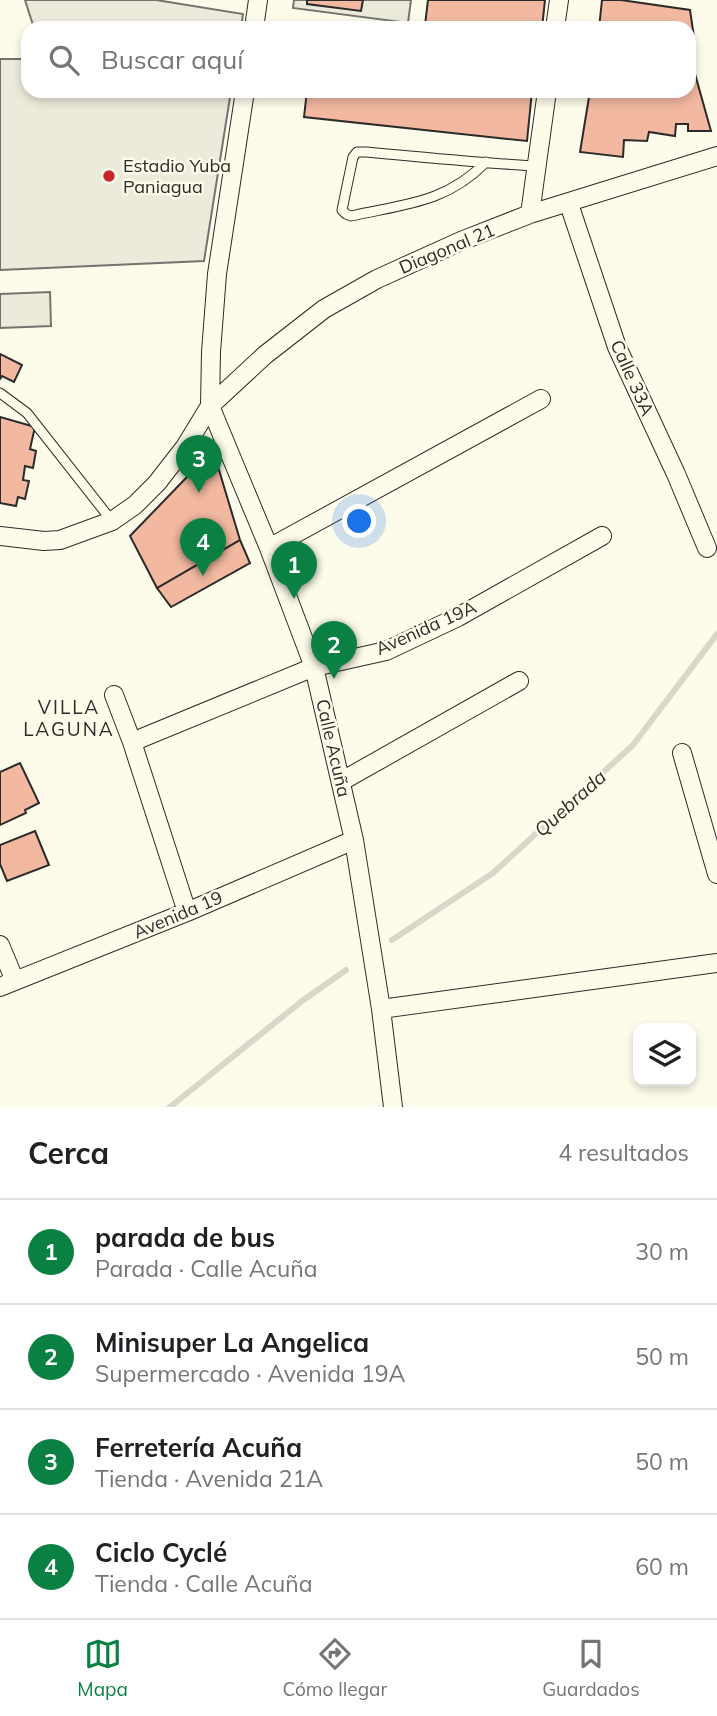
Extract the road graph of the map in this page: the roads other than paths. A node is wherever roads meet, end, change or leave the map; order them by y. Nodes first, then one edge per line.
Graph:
1 (258, 0) edge
2 (559, 0) edge
3 (255, 21) edge
4 (556, 21) edge
5 (244, 98) edge
6 (546, 98) edge
7 (717, 156) edge
8 (486, 162) junction
9 (536, 166) junction
10 (569, 204) junction
11 (530, 214) junction
12 (0, 393) edge
13 (541, 399) dead end
14 (210, 405) junction
15 (111, 521) junction
16 (0, 536) edge
17 (602, 536) dead end
18 (269, 548) junction
19 (707, 548) dead end
20 (314, 667) junction
21 (519, 681) dead end
22 (114, 695) dead end
23 (132, 742) junction
24 (682, 753) dead end
25 (342, 781) junction
26 (354, 839) junction
27 (717, 874) edge
28 (187, 912) junction
29 (0, 945) edge
30 (717, 963) edge
31 (7, 984) edge
32 (381, 1009) junction
33 (393, 1107) edge

1 - 3 street
2 - 4 street
5 - 14 street
6 - 9 street
7 - 10 street, Diagonal 21
8 - 8 lane
8 - 9 lane
9 - 11 street
10 - 11 street, Diagonal 21
10 - 19 street, Calle 33A
11 - 14 street, Diagonal 21
12 - 15 lane
13 - 18 street
14 - 15 street
14 - 18 street, Calle Acuña
15 - 16 street
17 - 20 street, Avenida 19A
18 - 20 street, Calle Acuña
20 - 23 street, Avenida 19A
20 - 25 street, Calle Acuña
21 - 25 street
22 - 23 street
23 - 28 street
24 - 27 street
25 - 26 street, Calle Acuña
26 - 28 street, Avenida 19
26 - 32 street, Calle Acuña
28 - 31 street, Avenida 19
29 - 31 street
30 - 32 street
32 - 33 street, Calle Acuña

